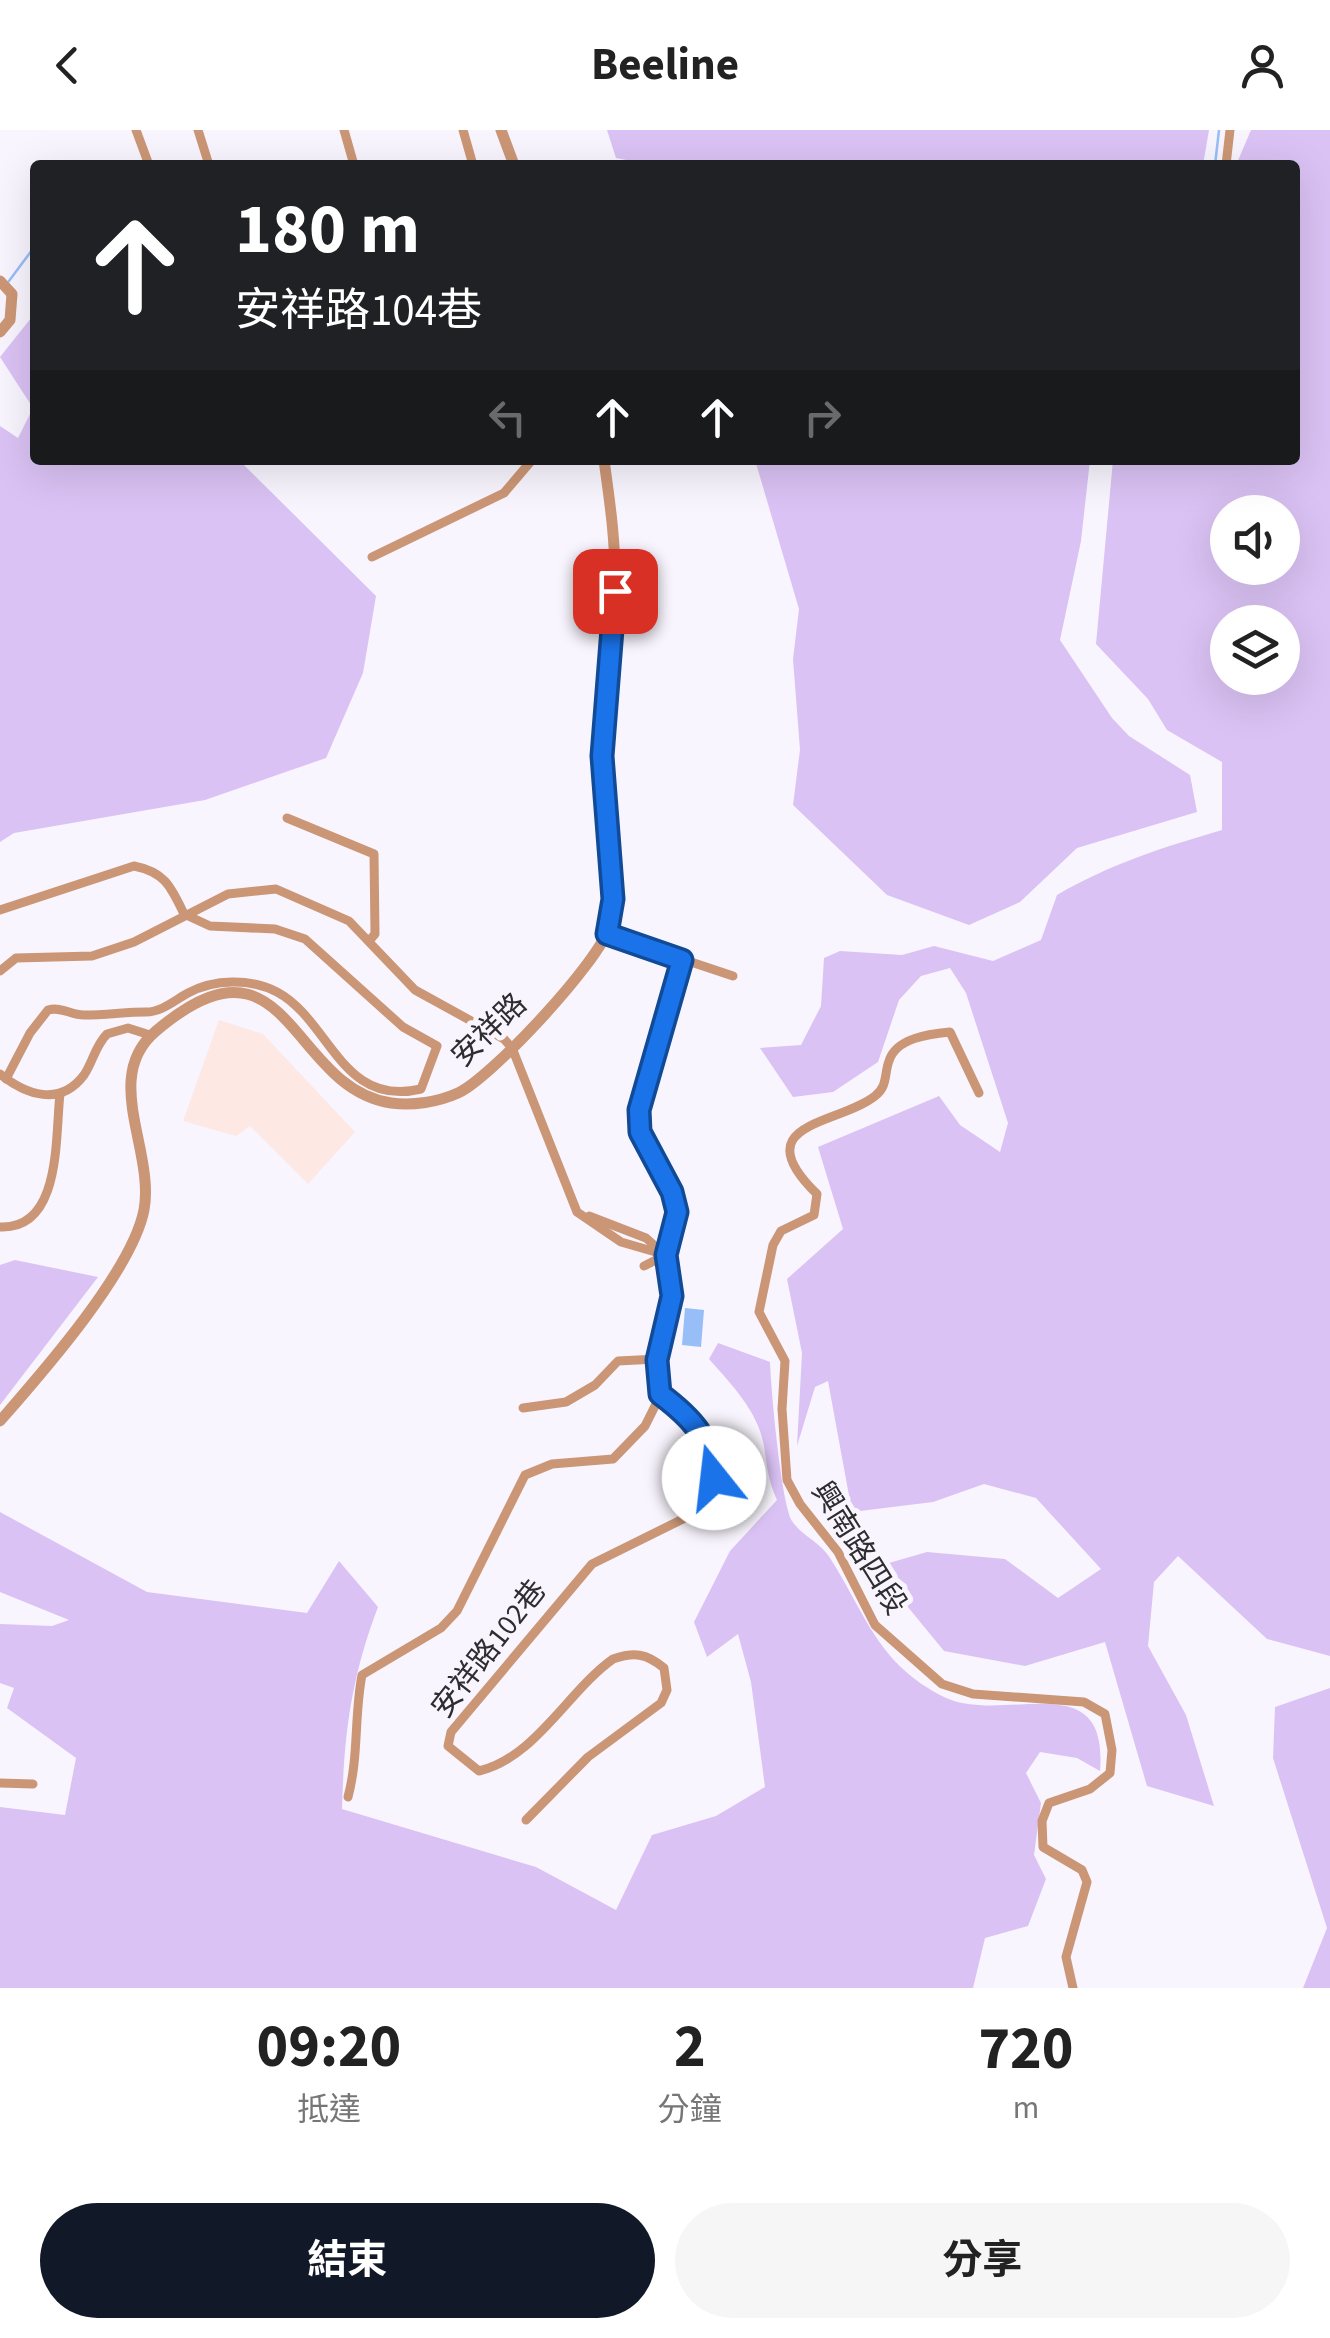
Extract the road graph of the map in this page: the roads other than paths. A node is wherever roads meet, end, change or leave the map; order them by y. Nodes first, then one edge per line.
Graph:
1 (136, 130) edge
2 (198, 130) edge
3 (344, 130) edge
4 (463, 130) edge
5 (501, 130) edge
6 (1230, 130) edge
7 (148, 160) edge
8 (207, 160) edge
9 (353, 160) edge
10 (472, 160) edge
11 (512, 160) edge
12 (1227, 160) edge
13 (0, 281) edge
14 (0, 332) edge
15 (528, 465) edge
16 (605, 465) edge
17 (372, 557) dead end
18 (287, 818) dead end
19 (0, 910) edge
20 (184, 914) junction
21 (607, 934) junction
22 (369, 942) junction
23 (682, 960) junction
24 (0, 971) edge
25 (733, 976) dead end
26 (150, 1036) junction
27 (512, 1048) junction
28 (3, 1076) edge
29 (980, 1093) dead end
30 (60, 1094) junction
31 (0, 1227) edge
32 (666, 1255) junction
33 (644, 1266) dead end
34 (657, 1360) junction
35 (660, 1394) junction
36 (523, 1408) dead end
37 (0, 1421) edge
38 (0, 1783) edge
39 (33, 1784) dead end
40 (348, 1797) dead end
41 (526, 1820) dead end
42 (1073, 1988) edge

1 - 7 street
2 - 8 street
3 - 9 street
4 - 10 street
5 - 11 street
6 - 12 street
13 - 14 street
15 - 17 street
16 - 21 street
18 - 22 street
19 - 20 street
20 - 22 street
20 - 24 street
20 - 28 street
21 - 23 street
21 - 27 street, 安祥路
22 - 27 street
23 - 25 street
23 - 32 street
26 - 27 street, 安祥路
26 - 30 street
26 - 37 street
27 - 32 street
28 - 30 street
29 - 42 street, 興南路四段
30 - 31 street
32 - 33 street
32 - 34 street
34 - 35 street
34 - 36 street
35 - 40 street
35 - 41 street, 安祥路102巷
38 - 39 street

